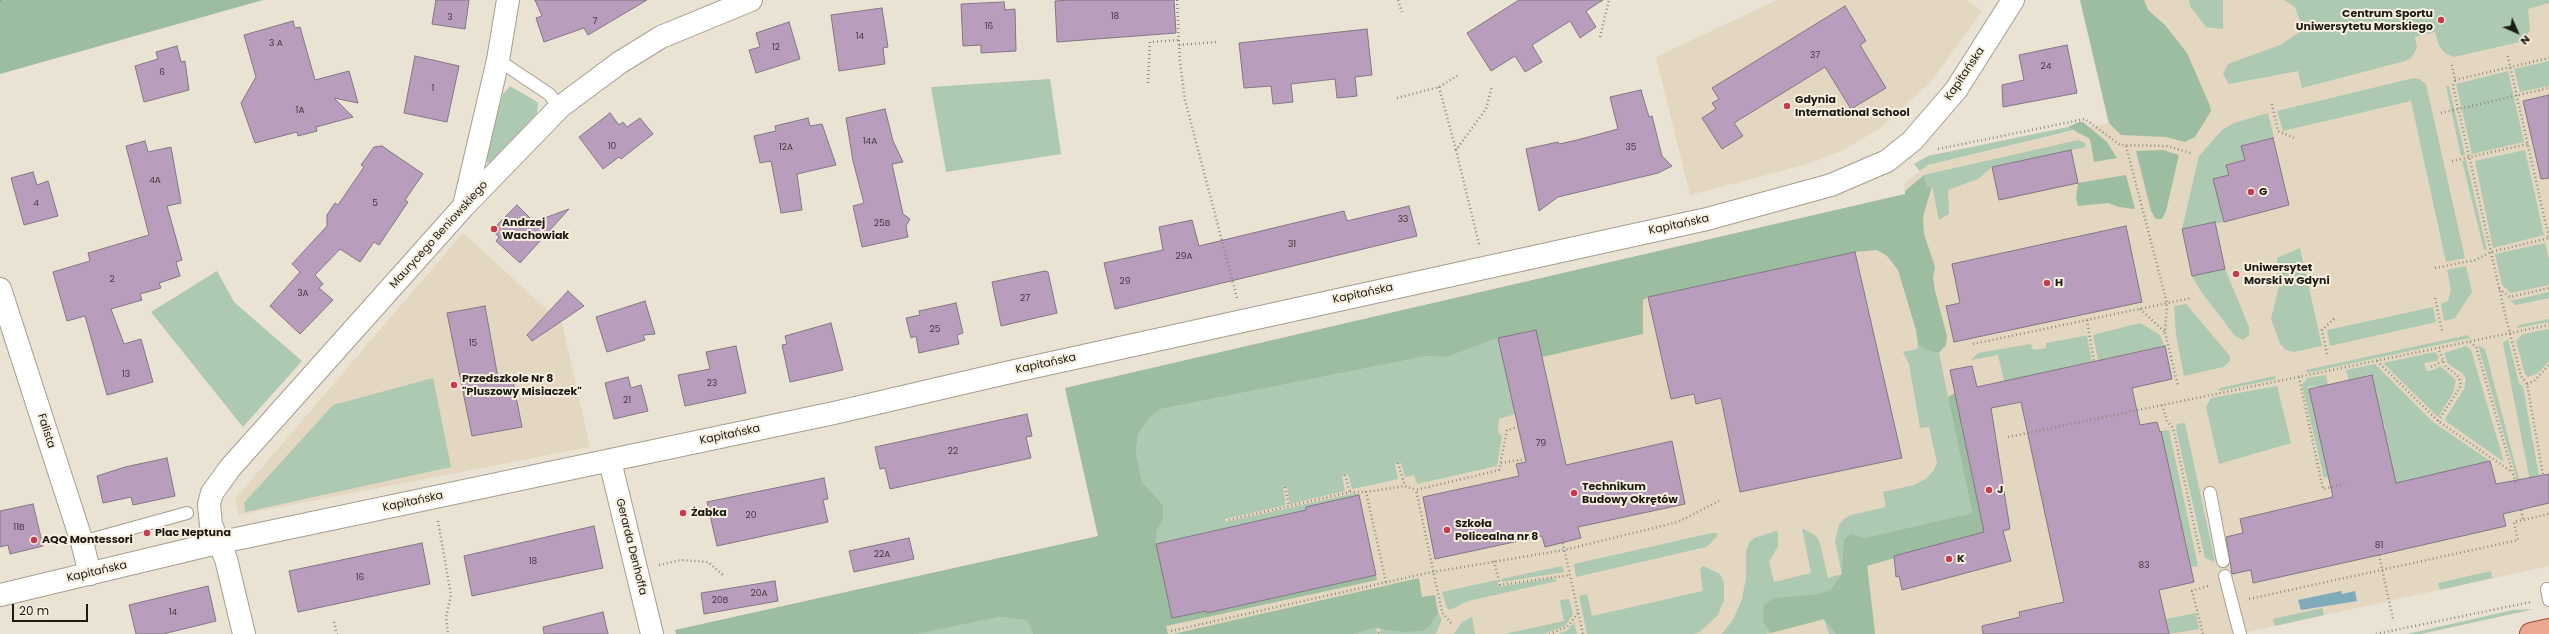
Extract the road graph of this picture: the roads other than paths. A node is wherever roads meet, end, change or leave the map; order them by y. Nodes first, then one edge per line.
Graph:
1 (508, 0) edge
2 (751, 0) edge
3 (2013, 0) edge
4 (498, 60) junction
5 (560, 107) junction
6 (464, 206) junction
7 (0, 289) edge
8 (610, 461) junction
9 (2210, 493) dead end
10 (187, 513) dead end
11 (82, 542) junction
12 (217, 543) junction
13 (2223, 561) dead end
14 (90, 574) junction
15 (2225, 576) dead end
16 (0, 595) edge
17 (2549, 630) edge
18 (244, 634) edge
19 (652, 634) edge
20 (2240, 634) edge
21 (2531, 634) edge

1 - 4 street
2 - 5 street, Maurycego Beniowskiego
3 - 8 street, Kapitańska
4 - 5 lane
4 - 6 street
5 - 6 street, Maurycego Beniowskiego
6 - 12 street, Maurycego Beniowskiego
7 - 11 street, Falista
8 - 12 street, Kapitańska
8 - 19 street, Gerarda Denhoffa
9 - 13 lane
10 - 11 lane
11 - 14 street, Falista
12 - 14 street, Kapitańska
12 - 18 street, Maurycego Beniowskiego
14 - 16 street, Kapitańska
15 - 20 lane
17 - 21 main road

